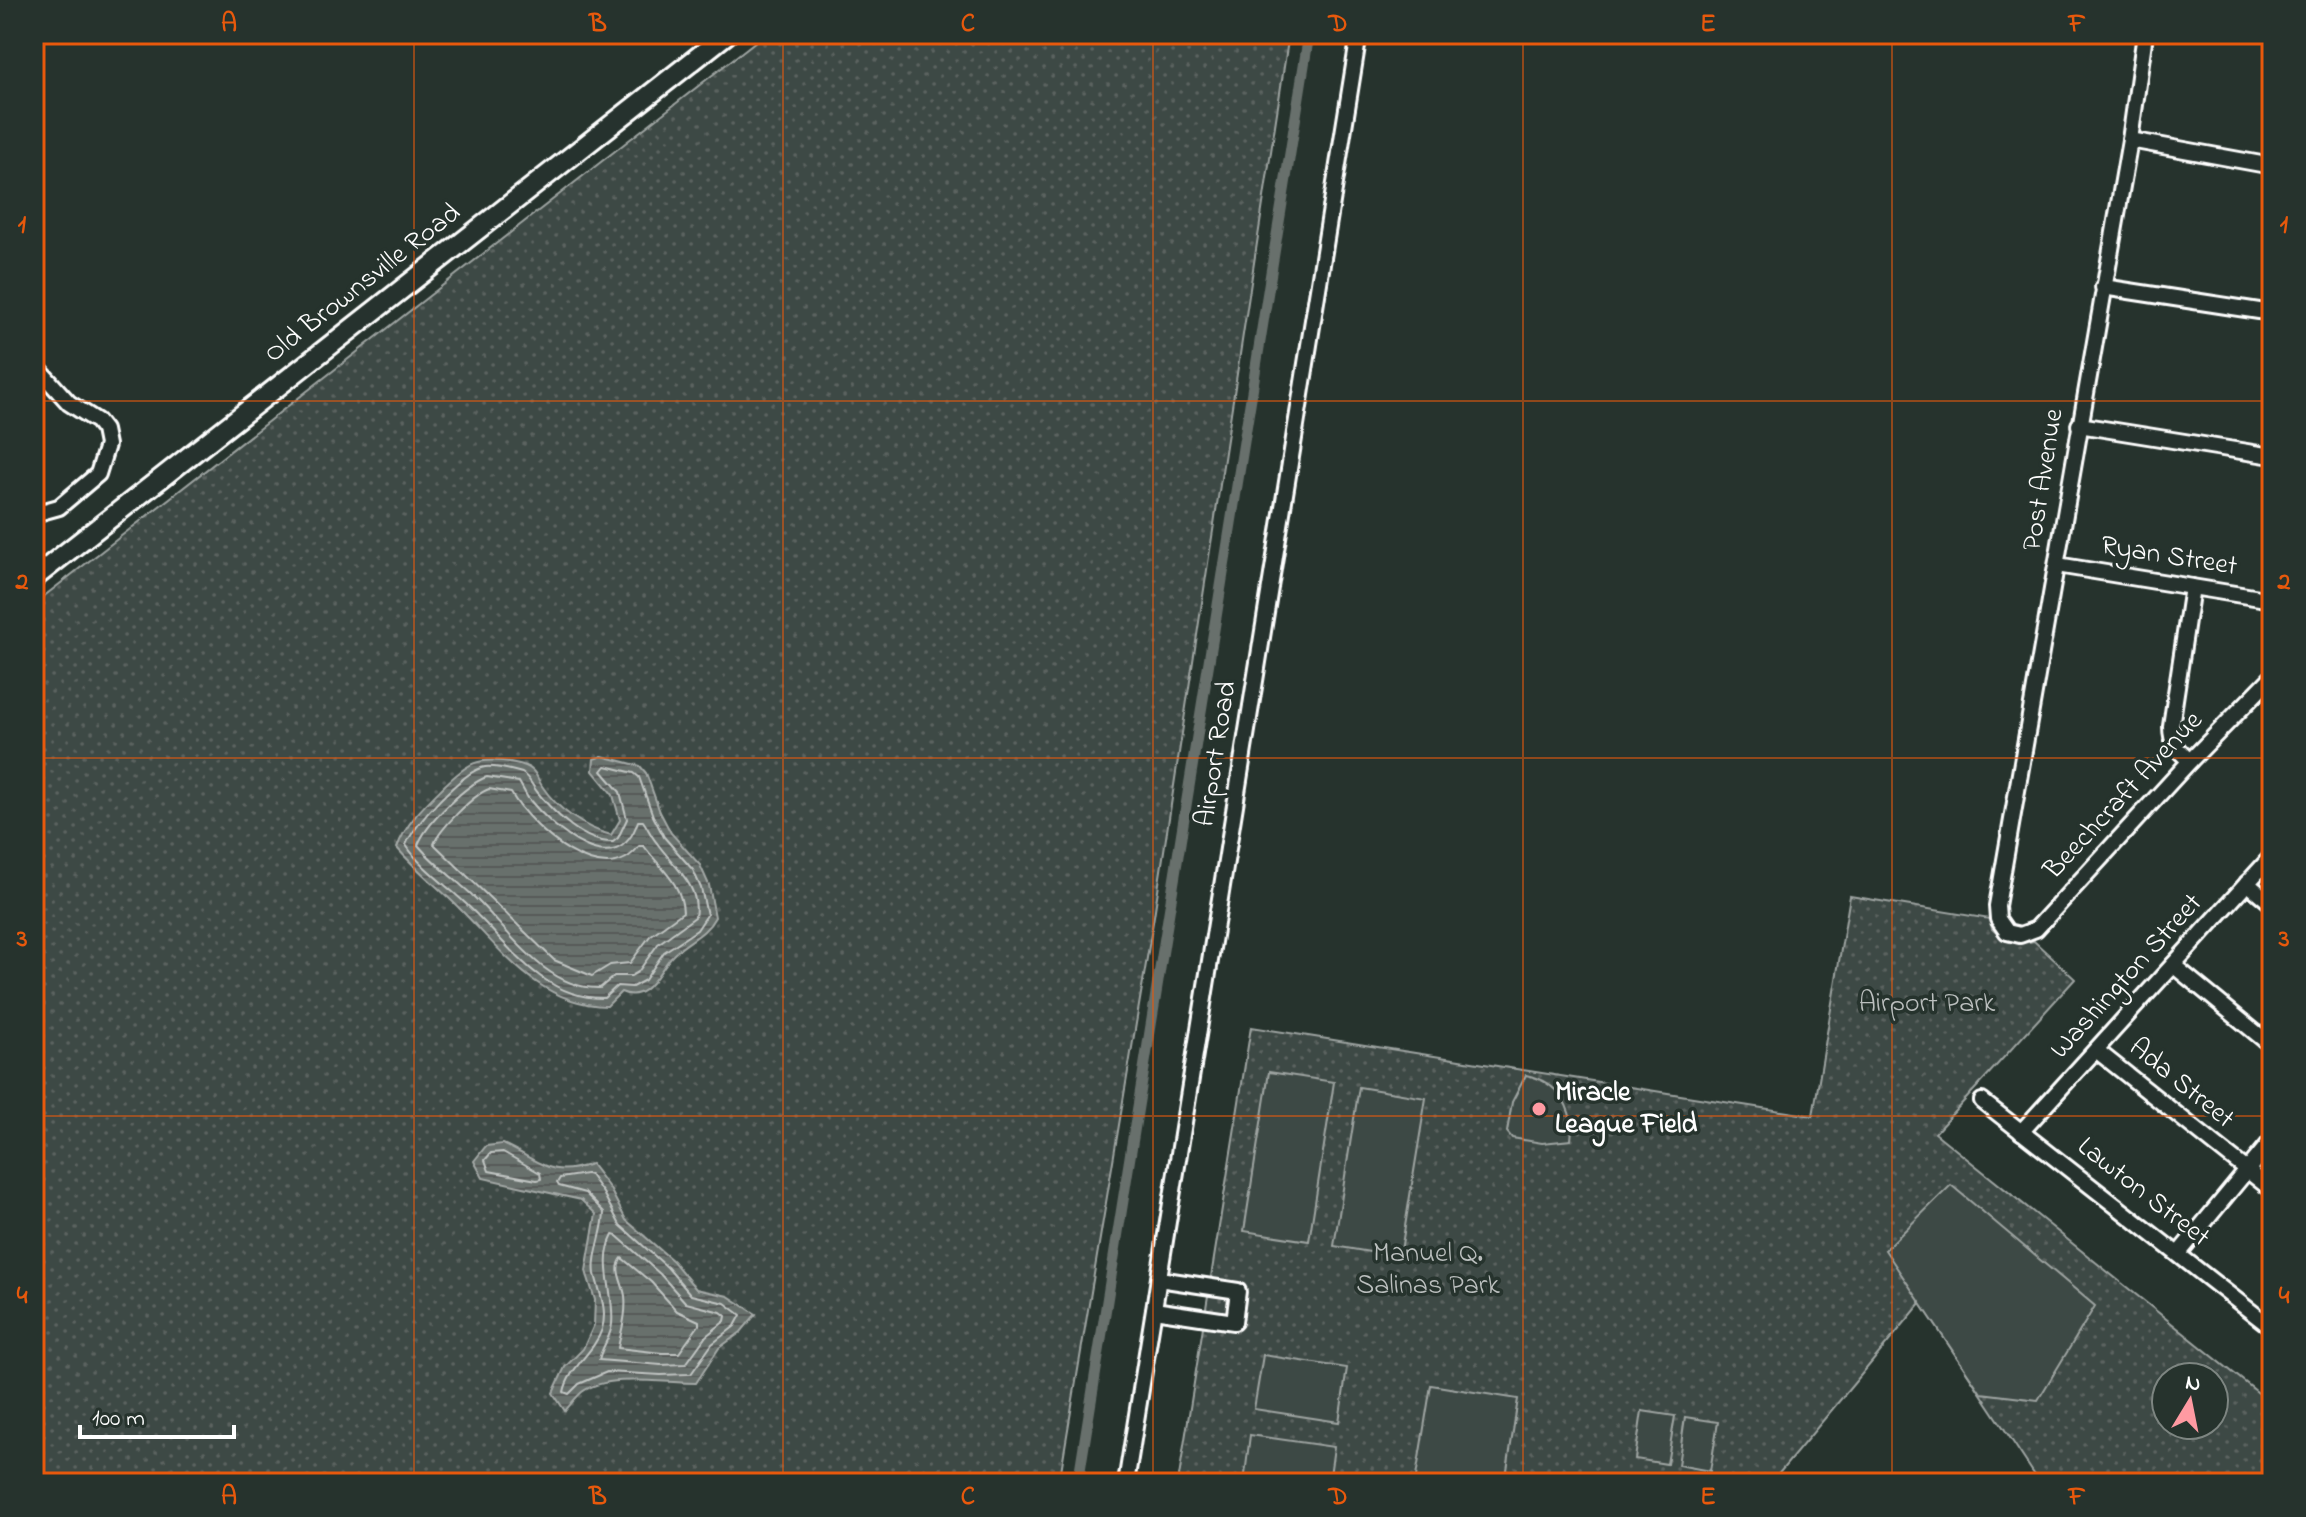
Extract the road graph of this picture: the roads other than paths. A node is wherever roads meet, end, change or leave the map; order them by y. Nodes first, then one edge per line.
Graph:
1 (727, 34) edge
2 (1359, 34) edge
3 (2145, 34) edge
4 (2130, 140) junction
5 (2272, 166) edge
6 (2103, 287) junction
7 (2272, 313) edge
8 (34, 364) edge
9 (2079, 425) junction
10 (2272, 456) edge
11 (34, 514) edge
12 (2057, 565) junction
13 (34, 578) edge
14 (2192, 587) junction
15 (2272, 600) edge
16 (2272, 677) edge
17 (2190, 761) junction
18 (2272, 856) edge
19 (2247, 883) junction
20 (2272, 904) edge
21 (2007, 932) joint
22 (2173, 965) junction
23 (2272, 1046) edge
24 (2096, 1050) junction
25 (1982, 1101) dead end
26 (2021, 1132) junction
27 (2272, 1140) edge
28 (2247, 1170) junction
29 (2272, 1190) edge
30 (2179, 1253) junction
31 (1159, 1279) junction
32 (1154, 1310) junction
33 (2272, 1328) edge
34 (1126, 1483) edge

1 - 13 main road, Old Brownsville Road
2 - 31 street, Airport Road
3 - 4 street, Post Avenue
4 - 5 street
4 - 6 street, Post Avenue
6 - 7 street
6 - 9 street, Post Avenue
8 - 11 street
9 - 10 street
9 - 12 street, Post Avenue
12 - 14 street, Ryan Street
12 - 21 street, Post Avenue
14 - 15 street, Ryan Street
14 - 17 street
16 - 17 street, Beechcraft Avenue
17 - 21 street, Beechcraft Avenue
18 - 19 street, Washington Street
19 - 20 street
19 - 22 street, Washington Street
22 - 23 street
22 - 24 street, Washington Street
24 - 26 street, Washington Street
24 - 28 street, Ada Street
25 - 26 street, Lawton Street
26 - 30 street, Lawton Street
27 - 28 street
28 - 29 street, Ada Street
28 - 30 street
30 - 33 street, Lawton Street
31 - 32 street, Airport Road
31 - 32 street
32 - 34 street, Airport Road

